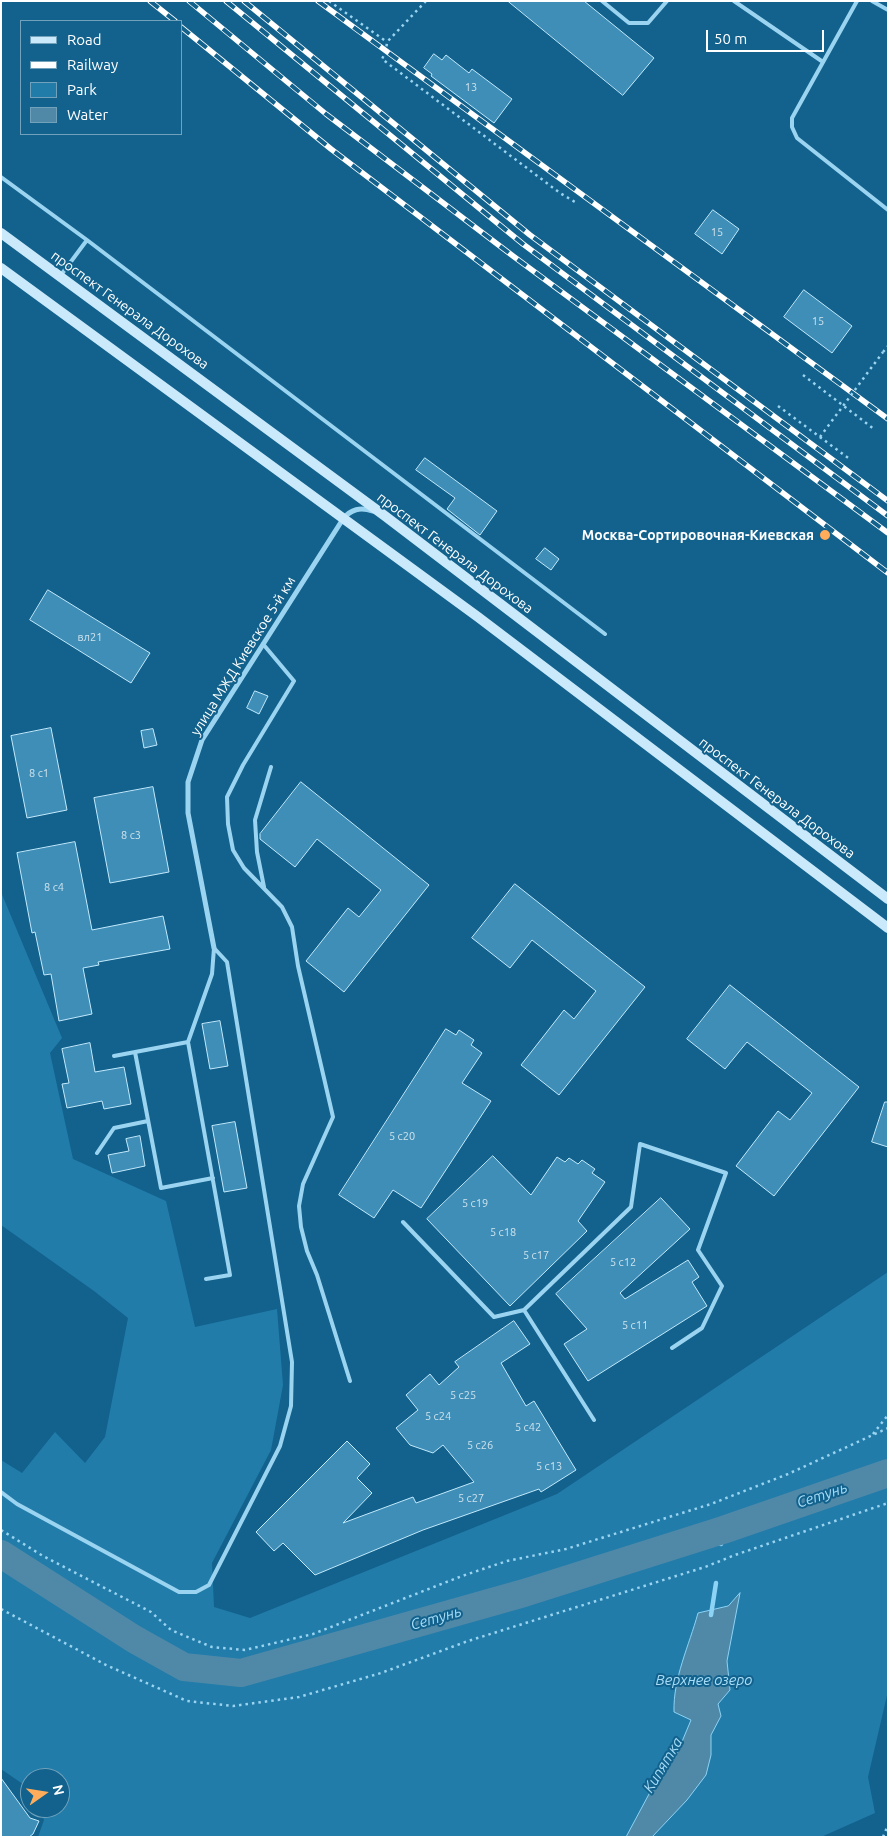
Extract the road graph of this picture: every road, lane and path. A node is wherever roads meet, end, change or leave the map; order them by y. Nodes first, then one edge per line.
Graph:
1 (329, 1) edge
2 (426, 1) edge
3 (602, 1) edge
4 (667, 1) edge
5 (734, 1) edge
6 (857, 1) edge
7 (872, 1) edge
8 (888, 10) edge
9 (387, 42) junction
10 (823, 62) junction
11 (1, 177) edge
12 (575, 202) dead end
13 (888, 210) edge
14 (1, 233) edge
15 (87, 240) junction
16 (1, 268) edge
17 (61, 276) junction
18 (888, 346) edge
19 (803, 374) dead end
20 (843, 405) junction
21 (778, 406) dead end
22 (874, 428) dead end
23 (820, 437) junction
24 (850, 460) dead end
25 (385, 516) junction
26 (343, 520) junction
27 (605, 634) dead end
28 (264, 644) junction
29 (270, 767) dead end
30 (264, 888) junction
31 (888, 900) edge
32 (888, 928) edge
33 (214, 948) junction
34 (188, 1042) junction
35 (135, 1052) junction
36 (114, 1056) dead end
37 (148, 1122) junction
38 (97, 1153) dead end
39 (213, 1178) junction
40 (403, 1222) dead end
41 (206, 1279) dead end
42 (524, 1310) junction
43 (672, 1348) dead end
44 (350, 1381) dead end
45 (888, 1415) edge
46 (594, 1420) dead end
47 (888, 1428) edge
48 (872, 1436) junction
49 (1, 1492) edge
50 (888, 1503) edge
51 (1, 1530) edge
52 (1, 1609) edge
53 (888, 1825) edge
54 (883, 1837) edge

1 - 9 path
2 - 9 path
3 - 4 lane
5 - 10 lane
6 - 10 lane
7 - 8 lane
9 - 12 path
10 - 13 lane
11 - 15 lane
14 - 17 main road, проспект Генерала Дорохова
15 - 17 lane
15 - 27 lane
16 - 26 main road
17 - 25 main road, проспект Генерала Дорохова
18 - 20 path, bridge
19 - 20 path
20 - 22 path
20 - 23 path, bridge
21 - 23 path
23 - 24 path
25 - 26 street, улица МЖД Киевское 5-й км
25 - 31 main road, проспект Генерала Дорохова
26 - 28 street, улица МЖД Киевское 5-й км
26 - 32 main road
28 - 30 lane
28 - 33 street, улица МЖД Киевское 5-й км
29 - 30 lane
30 - 44 lane
33 - 34 lane
33 - 49 lane
34 - 35 lane
34 - 39 lane
35 - 36 lane
35 - 37 lane
37 - 38 lane
37 - 39 lane
39 - 41 lane
40 - 42 lane
42 - 43 lane
42 - 46 lane
45 - 48 path
47 - 48 path
48 - 51 path
50 - 52 path
53 - 54 path

